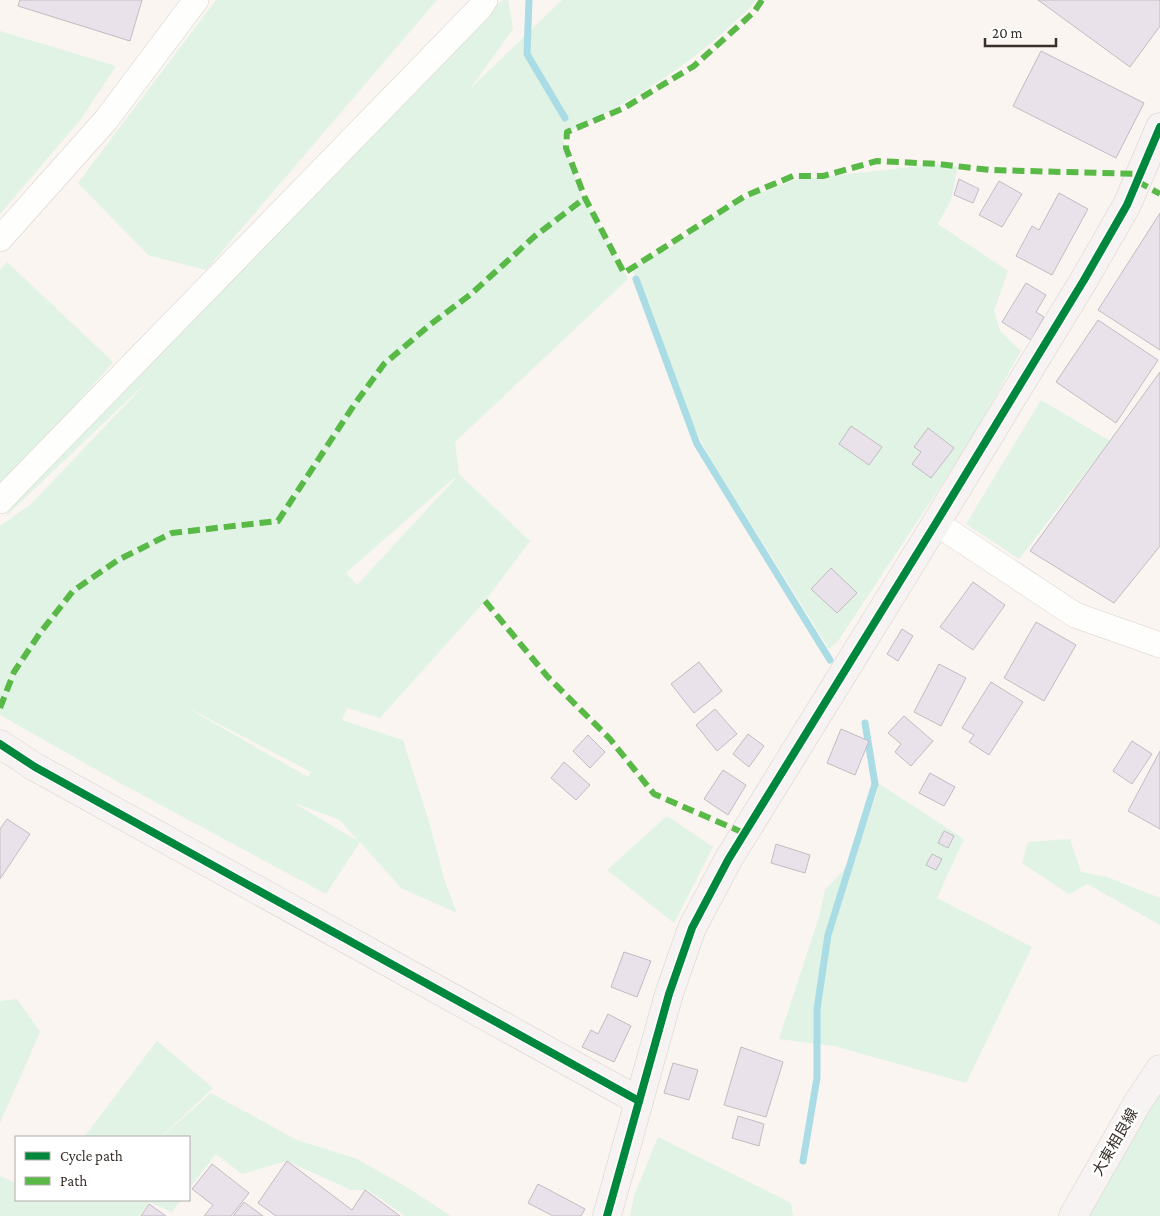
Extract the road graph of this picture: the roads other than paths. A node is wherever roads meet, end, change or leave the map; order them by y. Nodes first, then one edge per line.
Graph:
1 (196, 0) edge
2 (485, 0) edge
3 (1160, 127) edge
4 (0, 239) edge
5 (0, 501) edge
6 (936, 523) junction
7 (1160, 645) edge
8 (0, 744) edge
9 (1160, 1069) edge
10 (639, 1101) junction
11 (607, 1216) edge
12 (1073, 1216) edge

1 - 4 street
2 - 5 street
3 - 6 street
6 - 7 street
6 - 10 street
8 - 10 street
9 - 12 street, 大東相良線
10 - 11 street

